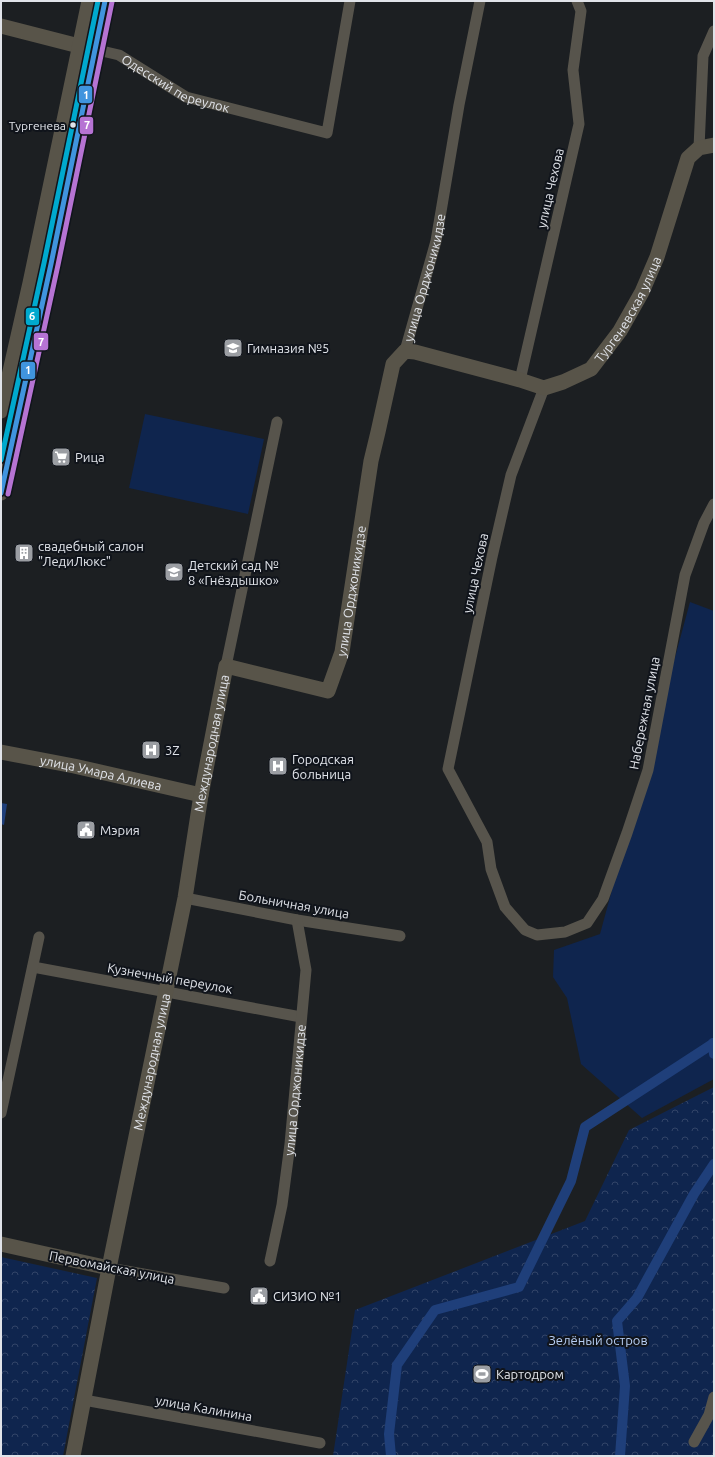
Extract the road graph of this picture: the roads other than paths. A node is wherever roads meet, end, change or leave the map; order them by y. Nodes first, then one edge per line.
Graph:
1 (89, 1) edge
2 (105, 1) edge
3 (350, 1) edge
4 (480, 1) edge
5 (577, 1) edge
6 (1, 26) edge
7 (714, 31) edge
8 (78, 46) junction
9 (95, 50) junction
10 (714, 145) edge
11 (699, 148) junction
12 (405, 351) junction
13 (520, 380) junction
14 (544, 388) junction
15 (1, 411) edge
16 (277, 422) dead end
17 (1, 493) edge
18 (714, 504) edge
19 (226, 666) junction
20 (328, 691) joint
21 (1, 752) edge
22 (201, 795) junction
23 (185, 898) junction
24 (297, 920) junction
25 (587, 923) joint
26 (400, 936) dead end
27 (39, 937) dead end
28 (33, 968) junction
29 (166, 991) junction
30 (301, 1017) junction
31 (2, 1099) edge
32 (1, 1113) edge
33 (1, 1244) edge
34 (270, 1261) dead end
35 (109, 1268) junction
36 (224, 1288) dead end
37 (714, 1398) edge
38 (84, 1400) junction
39 (694, 1442) dead end
40 (320, 1443) dead end
41 (73, 1456) edge

1 - 8 main road
2 - 9 main road
3 - 9 street, Одесский переулок
4 - 12 street, улица Орджоникидзе
5 - 13 street, улица Чехова
6 - 8 main road, Одесский переулок
7 - 11 street
8 - 9 street, Одесский переулок
8 - 15 main road
9 - 17 main road
10 - 11 main road
11 - 14 main road, Тургеневская улица
12 - 13 main road
12 - 20 main road, улица Орджоникидзе
13 - 14 main road
14 - 25 street, улица Чехова
16 - 19 street, Международная улица
18 - 25 street, Набережная улица
19 - 20 main road, Международная улица
19 - 22 main road, Международная улица
21 - 22 main road, улица Умара Алиева
22 - 23 main road, Международная улица
23 - 24 street, Больничная улица
23 - 29 main road, Международная улица
24 - 26 street, Больничная улица
24 - 30 street, улица Орджоникидзе
27 - 28 street
28 - 29 street, Кузнечный переулок
28 - 31 street
29 - 30 street, Кузнечный переулок
29 - 35 main road, Международная улица
30 - 34 street, улица Орджоникидзе
31 - 32 street
33 - 35 main road, Первомайская улица
35 - 36 street, Первомайская улица
35 - 38 main road, Международная улица
37 - 39 street
38 - 40 street, улица Калинина
38 - 41 main road, Международная улица

